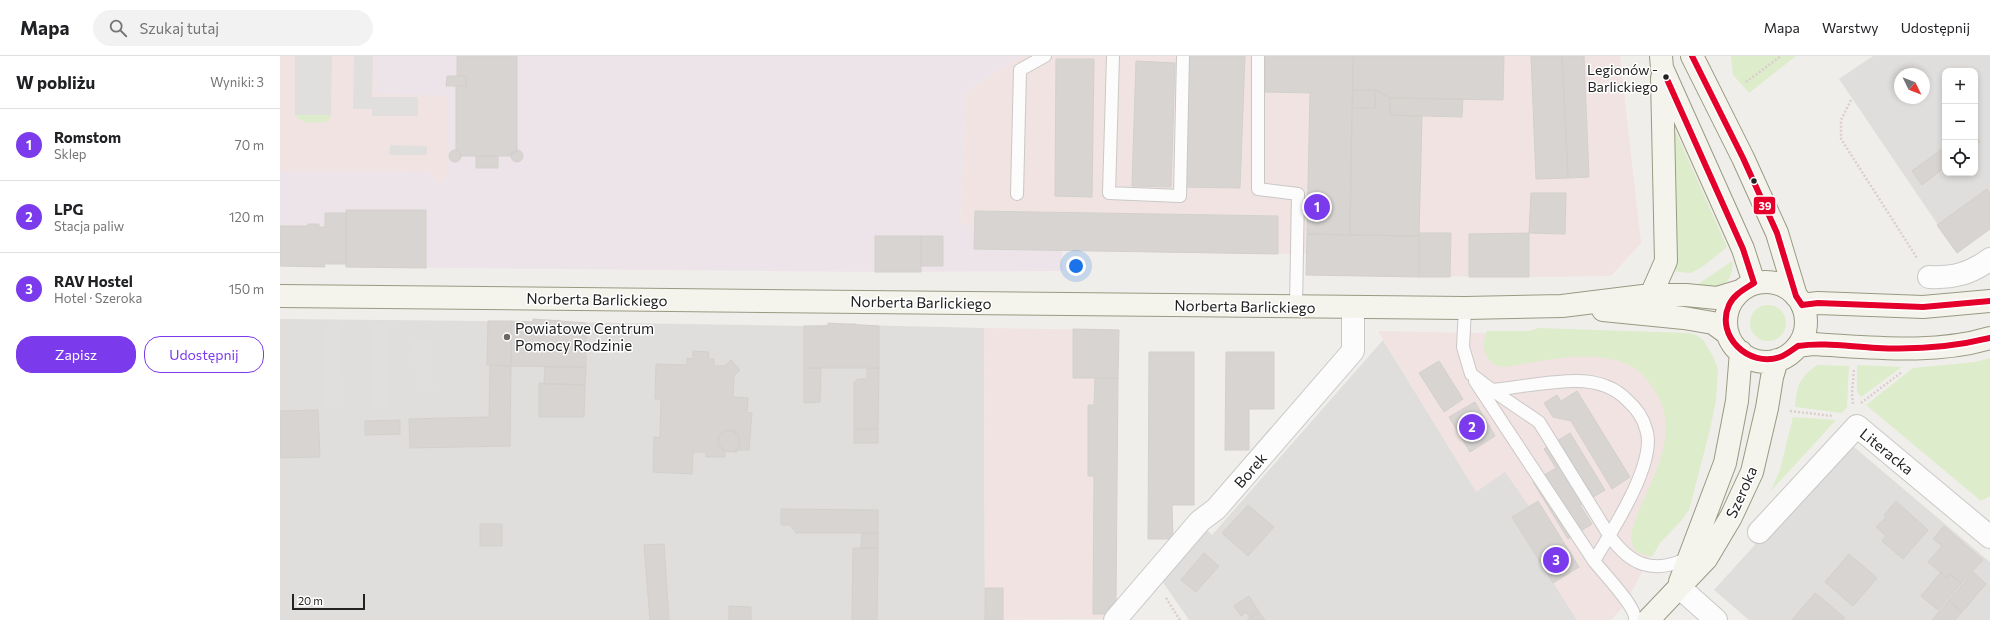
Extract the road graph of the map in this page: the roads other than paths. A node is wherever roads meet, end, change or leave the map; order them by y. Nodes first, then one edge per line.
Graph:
1 (1045, 56) edge
2 (1113, 56) edge
3 (1183, 56) edge
4 (1258, 56) edge
5 (1692, 56) edge
6 (1662, 62) edge
7 (1017, 194) dead end
8 (1990, 259) edge
9 (1929, 277) road end
10 (1747, 287) junction
11 (1651, 295) junction
12 (280, 296) edge
13 (1799, 300) junction
14 (1990, 301) edge
15 (1296, 306) junction
16 (1562, 306) junction
17 (1353, 307) junction
18 (1465, 308) junction
19 (1728, 334) junction
20 (1990, 338) edge
21 (1798, 346) junction
22 (1741, 352) junction
23 (1777, 360) junction
24 (1471, 374) junction
25 (1492, 390) junction
26 (1760, 532) dead end
27 (1988, 532) edge
28 (1609, 534) junction
29 (1688, 558) junction
30 (1594, 561) junction
31 (1678, 587) junction
32 (1115, 620) edge
33 (1635, 620) edge
34 (1648, 620) edge
35 (1716, 620) edge

1 - 7 lane
2 - 3 lane
4 - 15 lane
5 - 13 street
6 - 10 street
6 - 11 street
8 - 9 street
10 - 11 street, Norberta Barlickiego
10 - 13 street
10 - 19 street
11 - 16 street, Norberta Barlickiego
12 - 15 street, Norberta Barlickiego
13 - 14 street
13 - 21 street
15 - 17 street, Norberta Barlickiego
16 - 18 street, Norberta Barlickiego
16 - 19 street, Norberta Barlickiego
17 - 18 street, Norberta Barlickiego
17 - 32 street, Borek
18 - 24 lane
19 - 22 street
20 - 21 street
21 - 23 street
22 - 23 street
22 - 29 street, Szeroka
23 - 31 street, Szeroka
24 - 25 lane
24 - 30 lane
25 - 28 lane
25 - 28 lane
26 - 27 street, Literacka
28 - 29 lane
28 - 30 lane
29 - 31 street, Szeroka
30 - 33 lane
31 - 34 street, Szeroka
31 - 35 street

